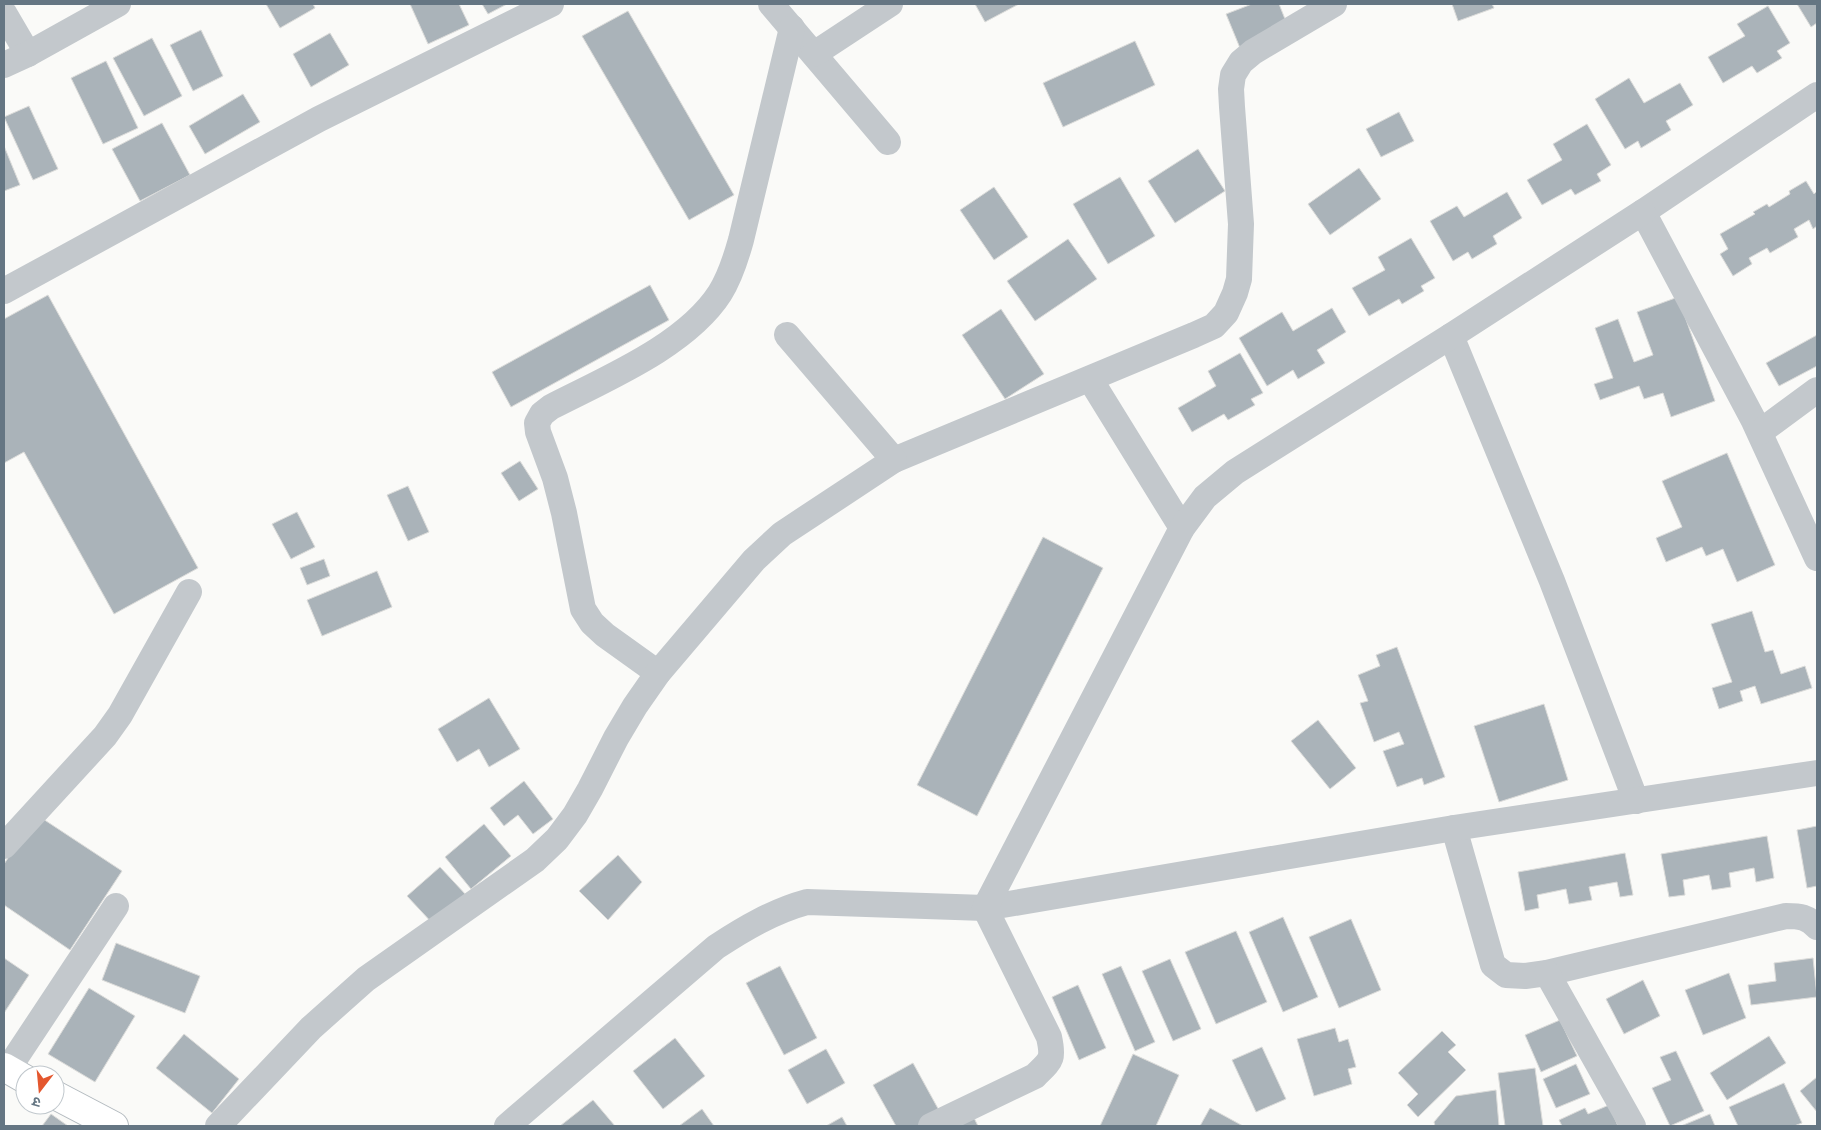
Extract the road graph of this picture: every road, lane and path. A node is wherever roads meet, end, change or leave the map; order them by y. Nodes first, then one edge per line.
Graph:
1 (118, 4) edge
2 (551, 4) edge
3 (771, 4) edge
4 (890, 4) edge
5 (1334, 4) edge
6 (4, 13) edge
7 (792, 28) junction
8 (28, 54) junction
9 (814, 54) junction
10 (4, 65) edge
11 (1817, 95) edge
12 (888, 142) dead end
13 (1642, 212) junction
14 (4, 291) edge
15 (787, 335) dead end
16 (1451, 336) junction
17 (1090, 379) junction
18 (1817, 390) edge
19 (1760, 432) junction
20 (894, 460) junction
21 (1182, 528) junction
22 (1817, 558) edge
23 (189, 592) dead end
24 (658, 673) junction
25 (1817, 774) edge
26 (1636, 801) junction
27 (1454, 828) junction
28 (4, 846) edge
29 (116, 906) dead end
30 (985, 908) junction
31 (1817, 927) edge
32 (1547, 973) junction
33 (12, 1072) edge
34 (65, 1100) edge
35 (114, 1126) edge
36 (218, 1126) edge
37 (507, 1126) edge
38 (931, 1126) edge
39 (1633, 1126) edge

1 - 8 street
2 - 14 street
3 - 7 street
4 - 9 street
5 - 17 street
6 - 8 street
7 - 9 street
7 - 24 street
8 - 10 street
9 - 12 street
11 - 13 street
13 - 16 street
13 - 19 street
15 - 20 street
16 - 21 street
16 - 26 street
17 - 20 street
17 - 21 street
18 - 19 street
19 - 22 street
20 - 24 street
21 - 30 street
23 - 28 street
24 - 36 street
25 - 26 street
26 - 27 street
27 - 30 street
27 - 32 street
29 - 33 street
30 - 37 street
30 - 38 street
31 - 32 street
32 - 39 street
34 - 35 street

